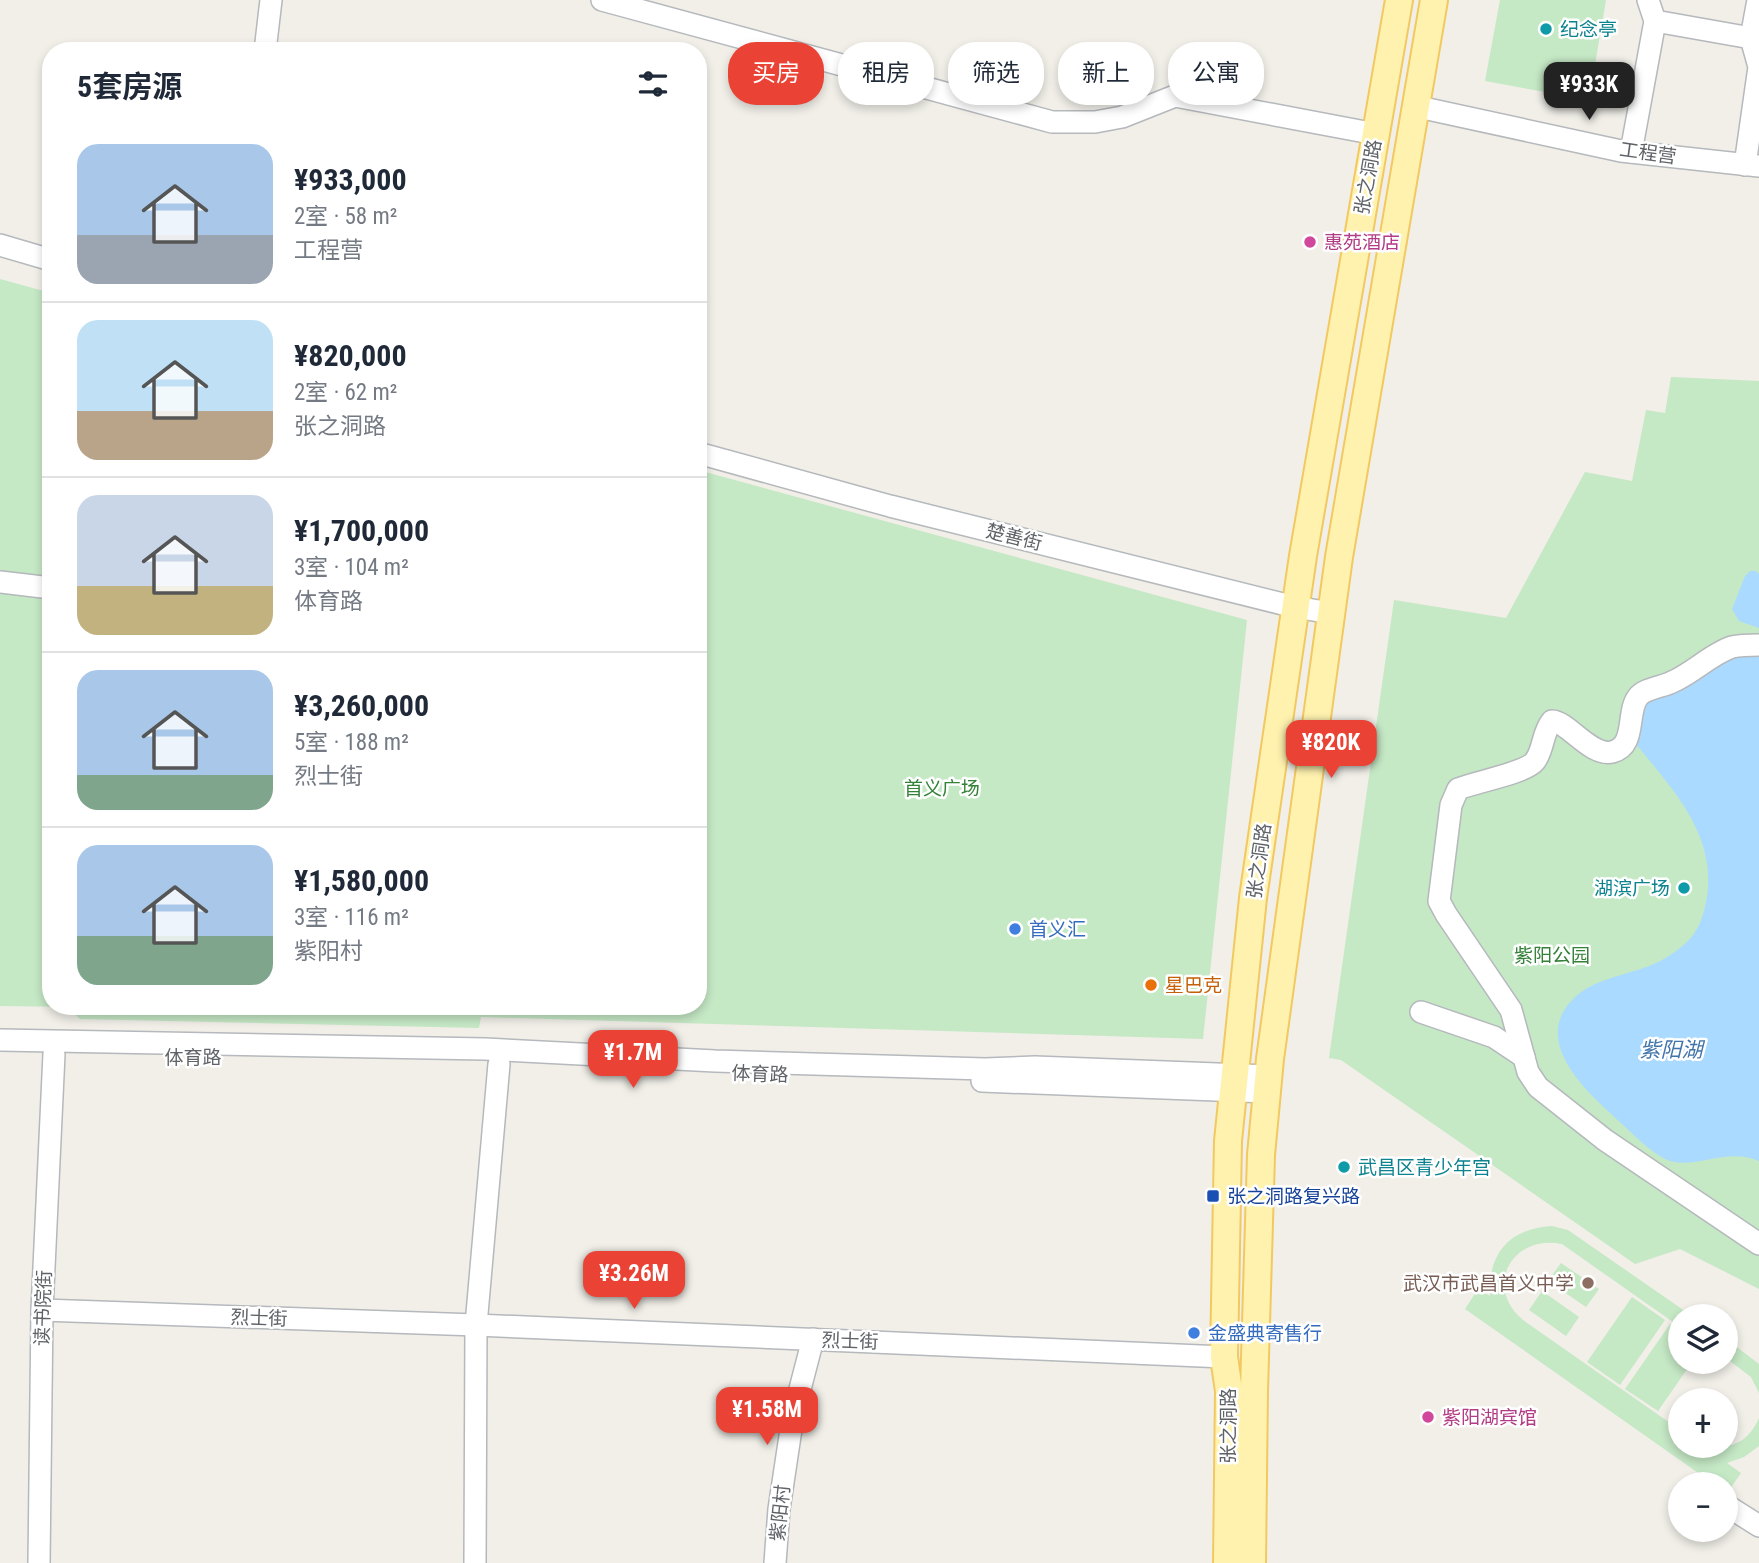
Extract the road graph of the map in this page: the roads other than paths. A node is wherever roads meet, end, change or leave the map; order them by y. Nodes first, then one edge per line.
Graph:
1 (271, 0) edge
2 (602, 0) edge
3 (1399, 0) edge
4 (1434, 0) edge
5 (1648, 0) edge
6 (1758, 0) edge
7 (1655, 21) junction
8 (1751, 38) junction
9 (266, 42) edge
10 (1414, 106) junction
11 (1376, 134) junction
12 (1631, 152) junction
13 (1752, 166) edge
14 (0, 245) edge
15 (42, 257) edge
16 (707, 455) edge
17 (0, 582) edge
18 (42, 587) edge
19 (1295, 607) junction
20 (1331, 613) junction
21 (1759, 645) edge
22 (1421, 1012) dead end
23 (0, 1040) edge
24 (0, 1053) edge
25 (54, 1054) junction
26 (1524, 1057) junction
27 (499, 1064) junction
28 (1234, 1082) junction
29 (1268, 1084) junction
30 (1759, 1244) edge
31 (42, 1310) junction
32 (476, 1325) junction
33 (813, 1339) junction
34 (1224, 1357) junction
35 (1738, 1513) edge
36 (1759, 1526) edge
37 (39, 1563) edge
38 (475, 1563) edge
39 (775, 1563) edge
40 (1227, 1563) edge
41 (1252, 1563) edge

1 - 9 street
2 - 11 street
3 - 11 main road, 张之洞路
4 - 10 main road, 张之洞路
5 - 7 street
6 - 8 street
7 - 8 street
7 - 12 street
8 - 13 street
10 - 12 street, 工程营
10 - 20 main road, 张之洞路
11 - 19 main road, 张之洞路
12 - 13 street, 工程营
14 - 15 street
16 - 19 street, 楚善街
17 - 18 street
19 - 20 street, 楚善街
19 - 28 main road, 张之洞路
20 - 29 main road, 张之洞路
21 - 26 street
22 - 26 street
23 - 28 street
24 - 25 street, 体育路
25 - 27 street, 体育路
25 - 31 street, 读书院街
26 - 30 street
27 - 28 street, 体育路
27 - 32 street
28 - 29 street
28 - 34 main road, 张之洞路
29 - 41 main road, 张之洞路
31 - 32 street, 烈士街
31 - 37 street, 读书院街
32 - 33 street, 烈士街
32 - 38 street
33 - 34 street, 烈士街
33 - 39 street, 紫阳村
34 - 40 main road, 张之洞路
35 - 36 street

